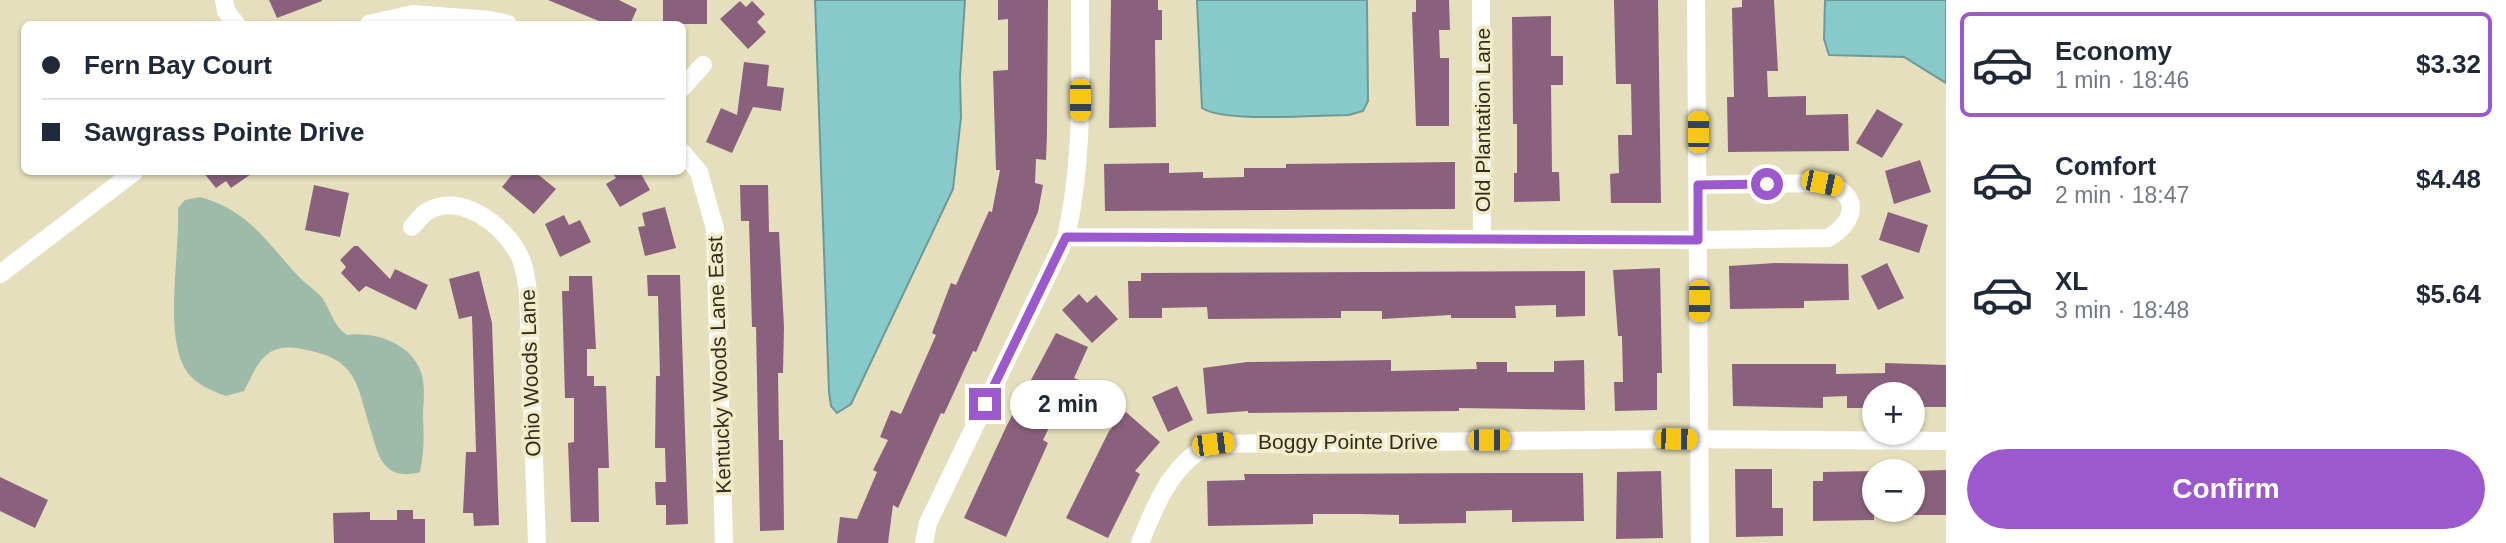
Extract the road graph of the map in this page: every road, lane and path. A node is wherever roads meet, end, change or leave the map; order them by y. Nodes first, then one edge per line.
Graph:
1 (224, 0) edge
2 (1080, 0) edge
3 (1481, 0) edge
4 (1696, 0) edge
5 (234, 21) edge
6 (382, 21) edge
7 (494, 21) edge
8 (703, 65) dead end
9 (686, 84) edge
10 (686, 157) edge
11 (130, 175) edge
12 (1698, 185) junction
13 (412, 227) dead end
14 (1066, 237) junction
15 (1482, 239) junction
16 (1698, 240) junction
17 (0, 274) edge
18 (1699, 440) junction
19 (1946, 441) edge
20 (537, 543) edge
21 (724, 543) edge
22 (924, 543) edge
23 (1140, 543) edge
24 (1700, 543) edge

1 - 5 street
2 - 14 street
3 - 15 street, Old Plantation Lane
4 - 12 street
6 - 7 street
8 - 9 street
10 - 21 street, Kentucky Woods Lane East
11 - 17 street
12 - 16 street
12 - 16 street
13 - 20 street, Ohio Woods Lane
14 - 15 street
14 - 22 street
15 - 16 street
16 - 18 street
18 - 19 street, Boggy Pointe Drive
18 - 23 street, Boggy Pointe Drive
18 - 24 street

